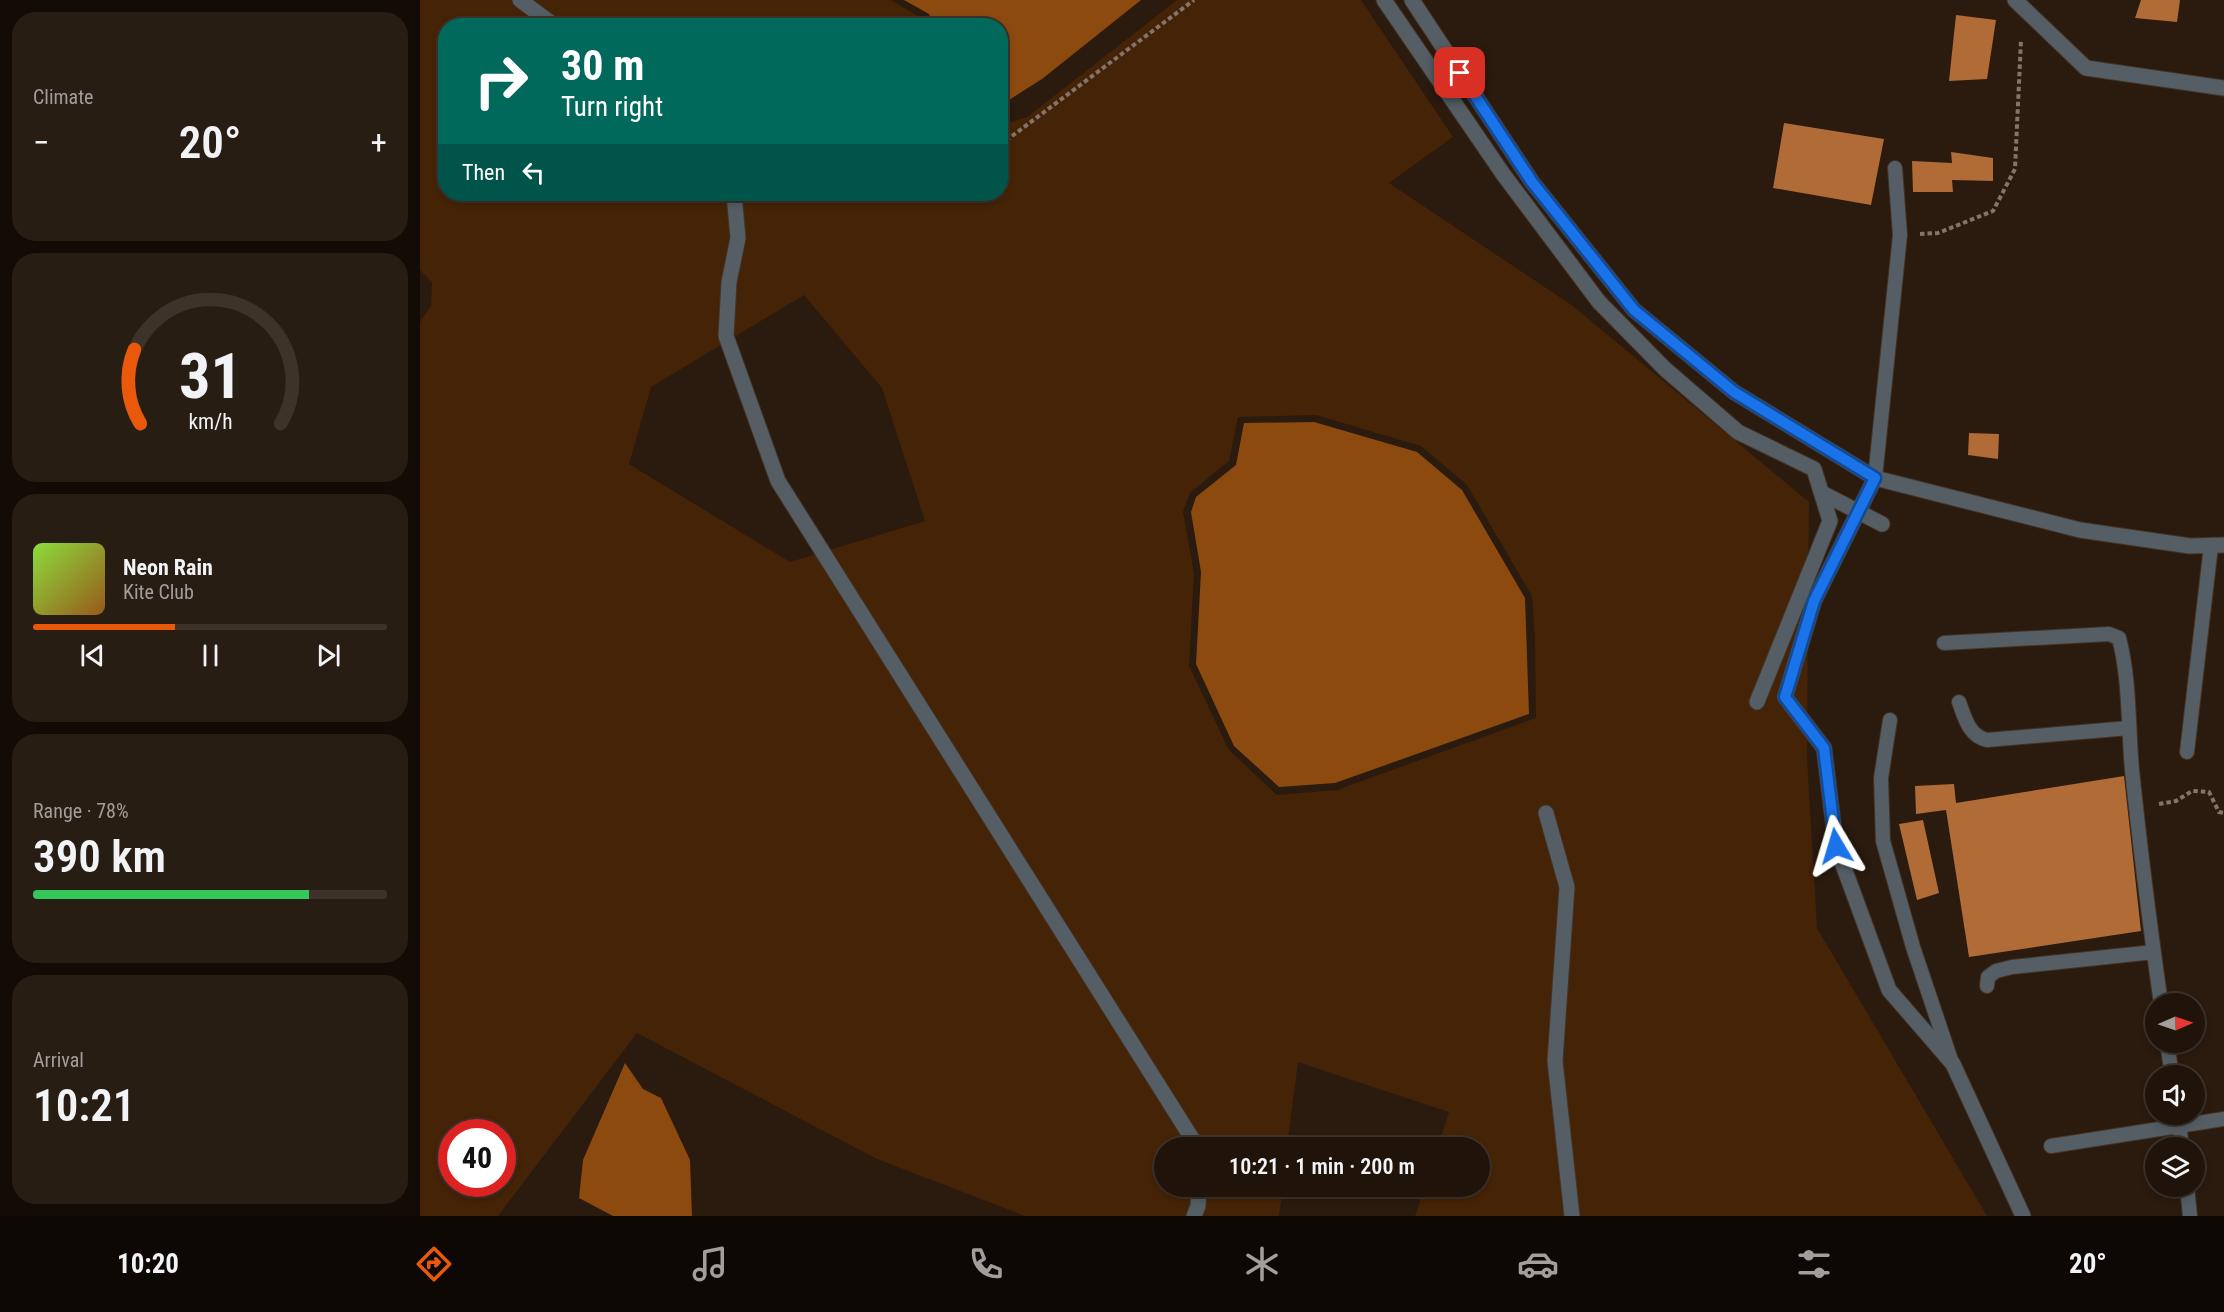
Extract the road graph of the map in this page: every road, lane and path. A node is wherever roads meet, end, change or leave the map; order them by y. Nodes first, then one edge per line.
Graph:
1 (520, 0) edge
2 (1194, 0) edge
3 (1384, 0) edge
4 (1412, 0) edge
5 (2019, 3) edge
6 (544, 18) edge
7 (2224, 88) edge
8 (1008, 139) edge
9 (1895, 168) dead end
10 (735, 201) edge
11 (1900, 235) junction
12 (1875, 478) junction
13 (1822, 494) junction
14 (1858, 512) junction
15 (1882, 524) dead end
16 (2218, 545) edge
17 (1944, 643) dead end
18 (1757, 702) dead end
19 (1959, 702) dead end
20 (1890, 720) dead end
21 (2129, 728) junction
22 (2187, 752) dead end
23 (1546, 813) dead end
24 (2137, 813) junction
25 (2224, 813) edge
26 (2154, 952) junction
27 (1987, 986) dead end
28 (2160, 993) edge
29 (1953, 1064) junction
30 (2205, 1119) edge
31 (2224, 1119) edge
32 (2154, 1125) edge
33 (1191, 1137) edge
34 (2051, 1146) dead end
35 (1198, 1197) edge
36 (2188, 1197) edge
37 (1194, 1216) edge
38 (1572, 1216) edge
39 (2024, 1216) edge
40 (2190, 1216) edge

1 - 6 street
2 - 8 path
3 - 13 street
4 - 12 street
5 - 7 street
5 - 11 path
9 - 11 lane
10 - 33 street
11 - 12 lane
12 - 14 street
12 - 16 street
13 - 14 street
13 - 18 street
14 - 15 street
14 - 29 street
16 - 22 lane
17 - 21 lane
19 - 21 lane
20 - 29 lane
21 - 24 lane
23 - 38 street
24 - 25 path
24 - 26 lane
26 - 27 lane
26 - 28 lane
29 - 39 street
30 - 31 lane
32 - 34 lane
35 - 37 street
36 - 40 lane

